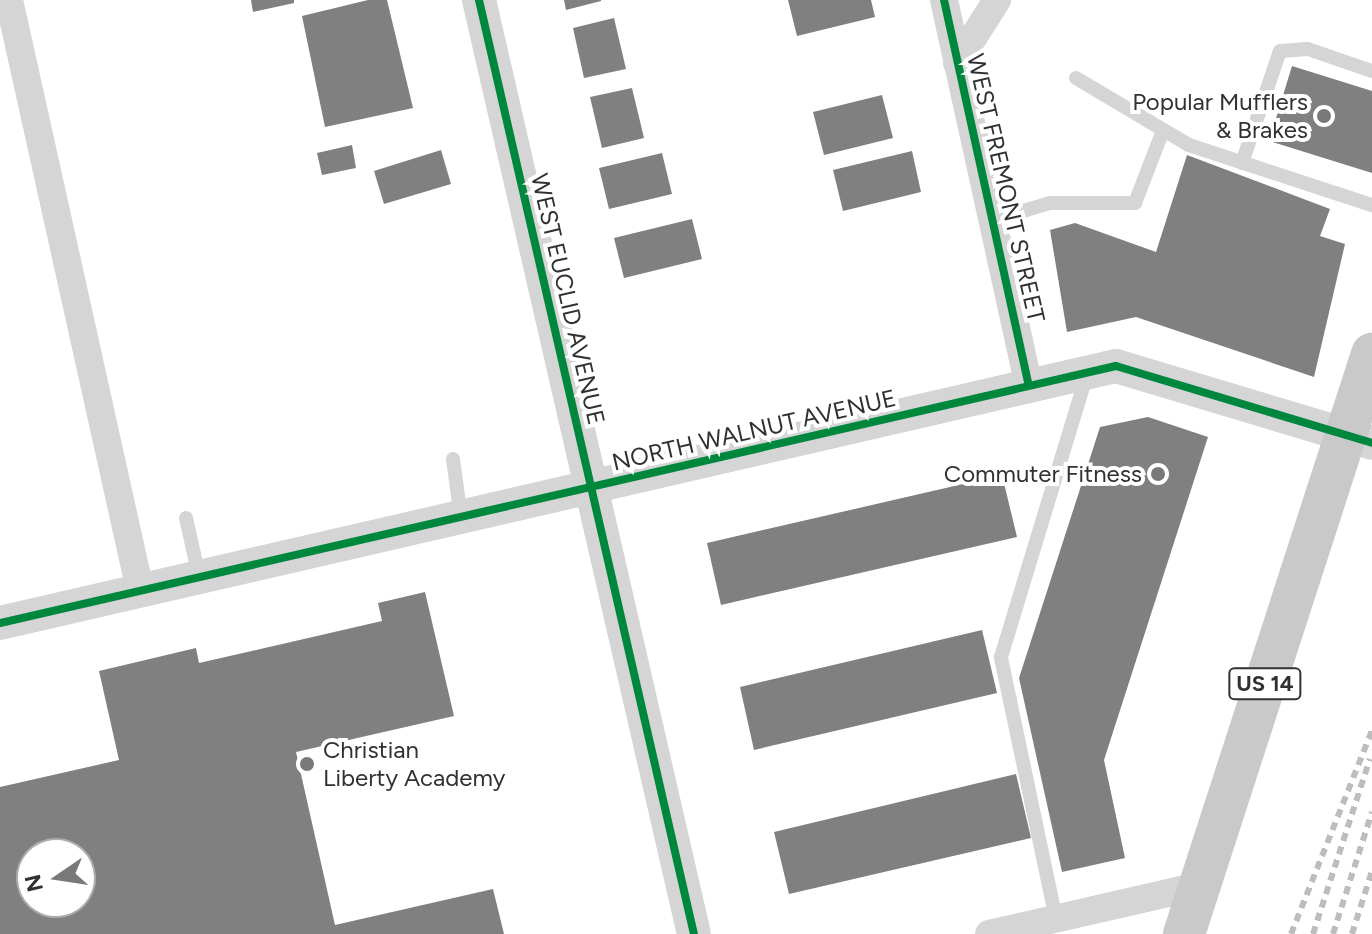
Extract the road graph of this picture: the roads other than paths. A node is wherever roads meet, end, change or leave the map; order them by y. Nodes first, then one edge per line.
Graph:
1 (9, 0) edge
2 (479, 0) edge
3 (944, 0) edge
4 (997, 0) edge
5 (957, 63) junction
6 (1372, 71) edge
7 (1076, 78) dead end
8 (1162, 133) junction
9 (1242, 163) junction
10 (1372, 205) edge
11 (993, 220) junction
12 (1372, 354) edge
13 (1088, 373) junction
14 (1029, 385) junction
15 (1359, 439) edge
16 (453, 459) dead end
17 (591, 490) junction
18 (186, 518) dead end
19 (461, 519) junction
20 (199, 577) junction
21 (140, 590) junction
22 (0, 623) edge
23 (1199, 886) junction
24 (1056, 919) junction
25 (694, 934) edge
26 (989, 934) edge
27 (1184, 934) edge

1 - 21 street
2 - 17 street, WEST EUCLID AVENUE
3 - 5 street, WEST FREMONT STREET
4 - 5 street
5 - 11 street, WEST FREMONT STREET
6 - 9 lane
7 - 8 lane
8 - 9 lane
8 - 11 lane
9 - 10 lane
11 - 14 street, WEST FREMONT STREET
12 - 15 main road, US 14
13 - 14 street, NORTH WALNUT AVENUE
13 - 15 street, NORTH WALNUT AVENUE
13 - 24 lane
14 - 17 street, NORTH WALNUT AVENUE
15 - 23 main road, US 14
16 - 19 lane
17 - 19 street, NORTH WALNUT AVENUE
17 - 25 street, WEST EUCLID AVENUE
18 - 20 lane
19 - 20 street, NORTH WALNUT AVENUE
20 - 21 street, NORTH WALNUT AVENUE
21 - 22 street, NORTH WALNUT AVENUE
23 - 24 street
23 - 27 main road, US 14
24 - 26 street

